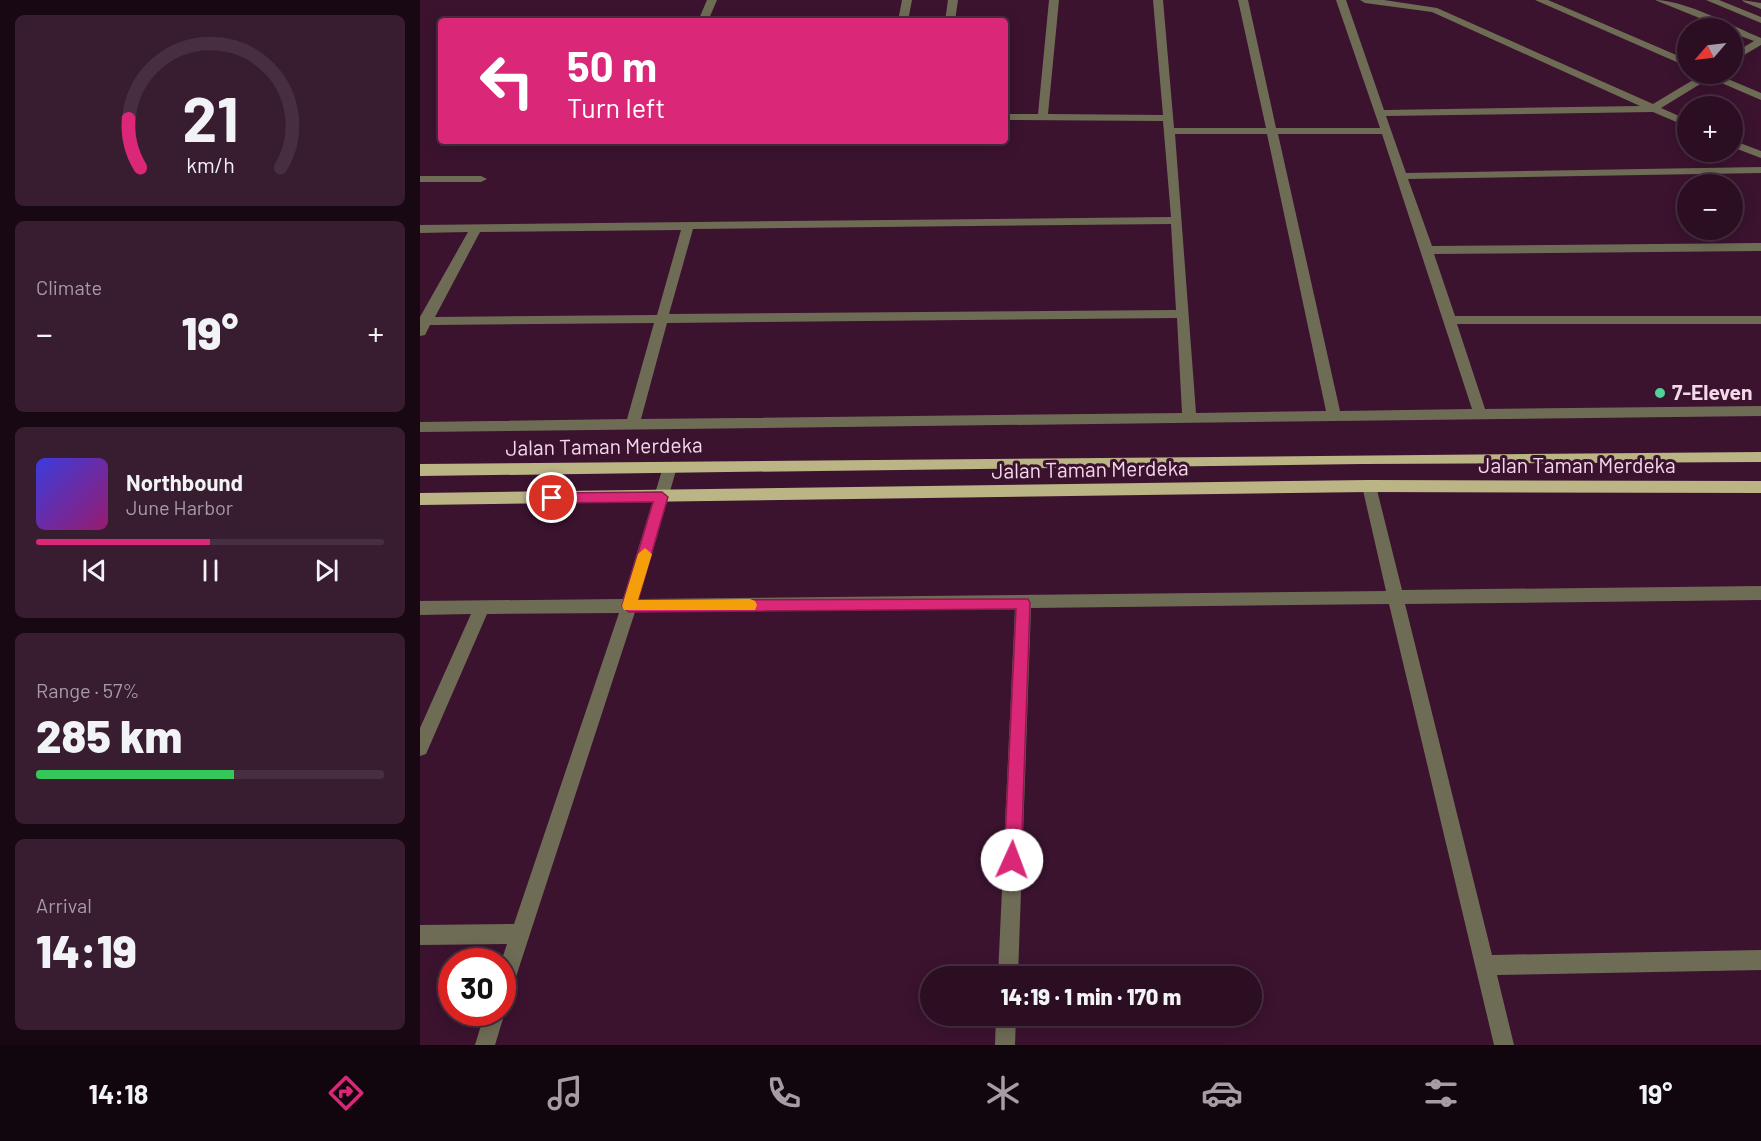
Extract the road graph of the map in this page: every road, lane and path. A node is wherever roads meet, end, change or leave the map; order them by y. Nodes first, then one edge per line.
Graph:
1 (712, 0) edge
2 (907, 0) edge
3 (953, 0) edge
4 (1054, 0) edge
5 (1158, 0) edge
6 (1243, 0) edge
7 (1341, 0) edge
8 (1365, 0) edge
9 (1540, 0) edge
10 (1660, 0) edge
11 (1711, 0) edge
12 (1747, 0) edge
13 (1761, 6) edge
14 (704, 18) edge
15 (904, 18) edge
16 (950, 18) edge
17 (1705, 18) edge
18 (1761, 20) edge
19 (1743, 34) edge
20 (1761, 41) edge
21 (1743, 52) edge
22 (1677, 59) edge
23 (1693, 84) edge
24 (1732, 84) edge
25 (1761, 97) edge
26 (1653, 109) junction
27 (1380, 113) junction
28 (1008, 117) edge
29 (1043, 117) junction
30 (1168, 118) junction
31 (1677, 119) edge
32 (1272, 130) junction
33 (1169, 131) junction
34 (1386, 131) junction
35 (1743, 148) edge
36 (1761, 155) edge
37 (1761, 170) edge
38 (1402, 176) junction
39 (420, 179) edge
40 (481, 179) dead end
41 (1177, 220) junction
42 (688, 226) junction
43 (420, 228) edge
44 (476, 228) junction
45 (1761, 247) edge
46 (1427, 250) junction
47 (1183, 314) junction
48 (662, 319) junction
49 (1450, 320) junction
50 (1761, 320) edge
51 (422, 325) edge
52 (1761, 411) edge
53 (1480, 414) junction
54 (1334, 416) junction
55 (1189, 418) junction
56 (632, 425) junction
57 (420, 427) edge
58 (1761, 457) edge
59 (670, 467) junction
60 (420, 470) edge
61 (1369, 486) junction
62 (1761, 487) edge
63 (662, 497) junction
64 (420, 499) edge
65 (1761, 593) edge
66 (1396, 598) junction
67 (1023, 603) junction
68 (629, 606) junction
69 (482, 607) junction
70 (420, 608) edge
71 (420, 747) edge
72 (520, 934) junction
73 (420, 935) edge
74 (515, 948) edge
75 (1761, 960) edge
76 (1485, 965) junction
77 (1008, 966) edge
78 (491, 1026) edge
79 (1006, 1026) edge
80 (485, 1045) edge
81 (1005, 1045) edge
82 (1504, 1045) edge

1 - 14 street
2 - 15 street
3 - 16 street
4 - 29 street
5 - 30 street
6 - 32 street
7 - 27 street
8 - 26 street
9 - 22 street
10 - 17 street
11 - 18 street
12 - 13 street
19 - 20 street
20 - 21 street
23 - 26 street
24 - 25 street
26 - 27 street
26 - 31 street
27 - 34 street
28 - 29 street
29 - 30 street
30 - 33 street
32 - 33 street
32 - 34 street
32 - 54 street
33 - 41 street
34 - 38 street
35 - 36 street
37 - 38 street
38 - 46 street
39 - 40 street
41 - 42 street
41 - 47 street
42 - 44 street
42 - 48 street
43 - 44 street
44 - 51 street
45 - 46 street
46 - 49 street
47 - 48 street
47 - 55 street
48 - 51 street
48 - 56 street
49 - 50 street
49 - 53 street
52 - 53 street
53 - 54 street
54 - 55 street
55 - 56 street
56 - 57 street
58 - 59 main road, Jalan Taman Merdeka
59 - 60 main road, Jalan Taman Merdeka
59 - 63 street
61 - 62 main road, Jalan Taman Merdeka
61 - 63 main road, Jalan Taman Merdeka
61 - 66 street
63 - 64 main road, Jalan Taman Merdeka
63 - 68 street
65 - 66 street
66 - 67 street
66 - 76 street
67 - 68 street
67 - 77 street
68 - 69 street
68 - 72 street
69 - 70 street
69 - 71 street
72 - 73 street
72 - 74 street
75 - 76 street
76 - 82 street
78 - 80 street
79 - 81 street

